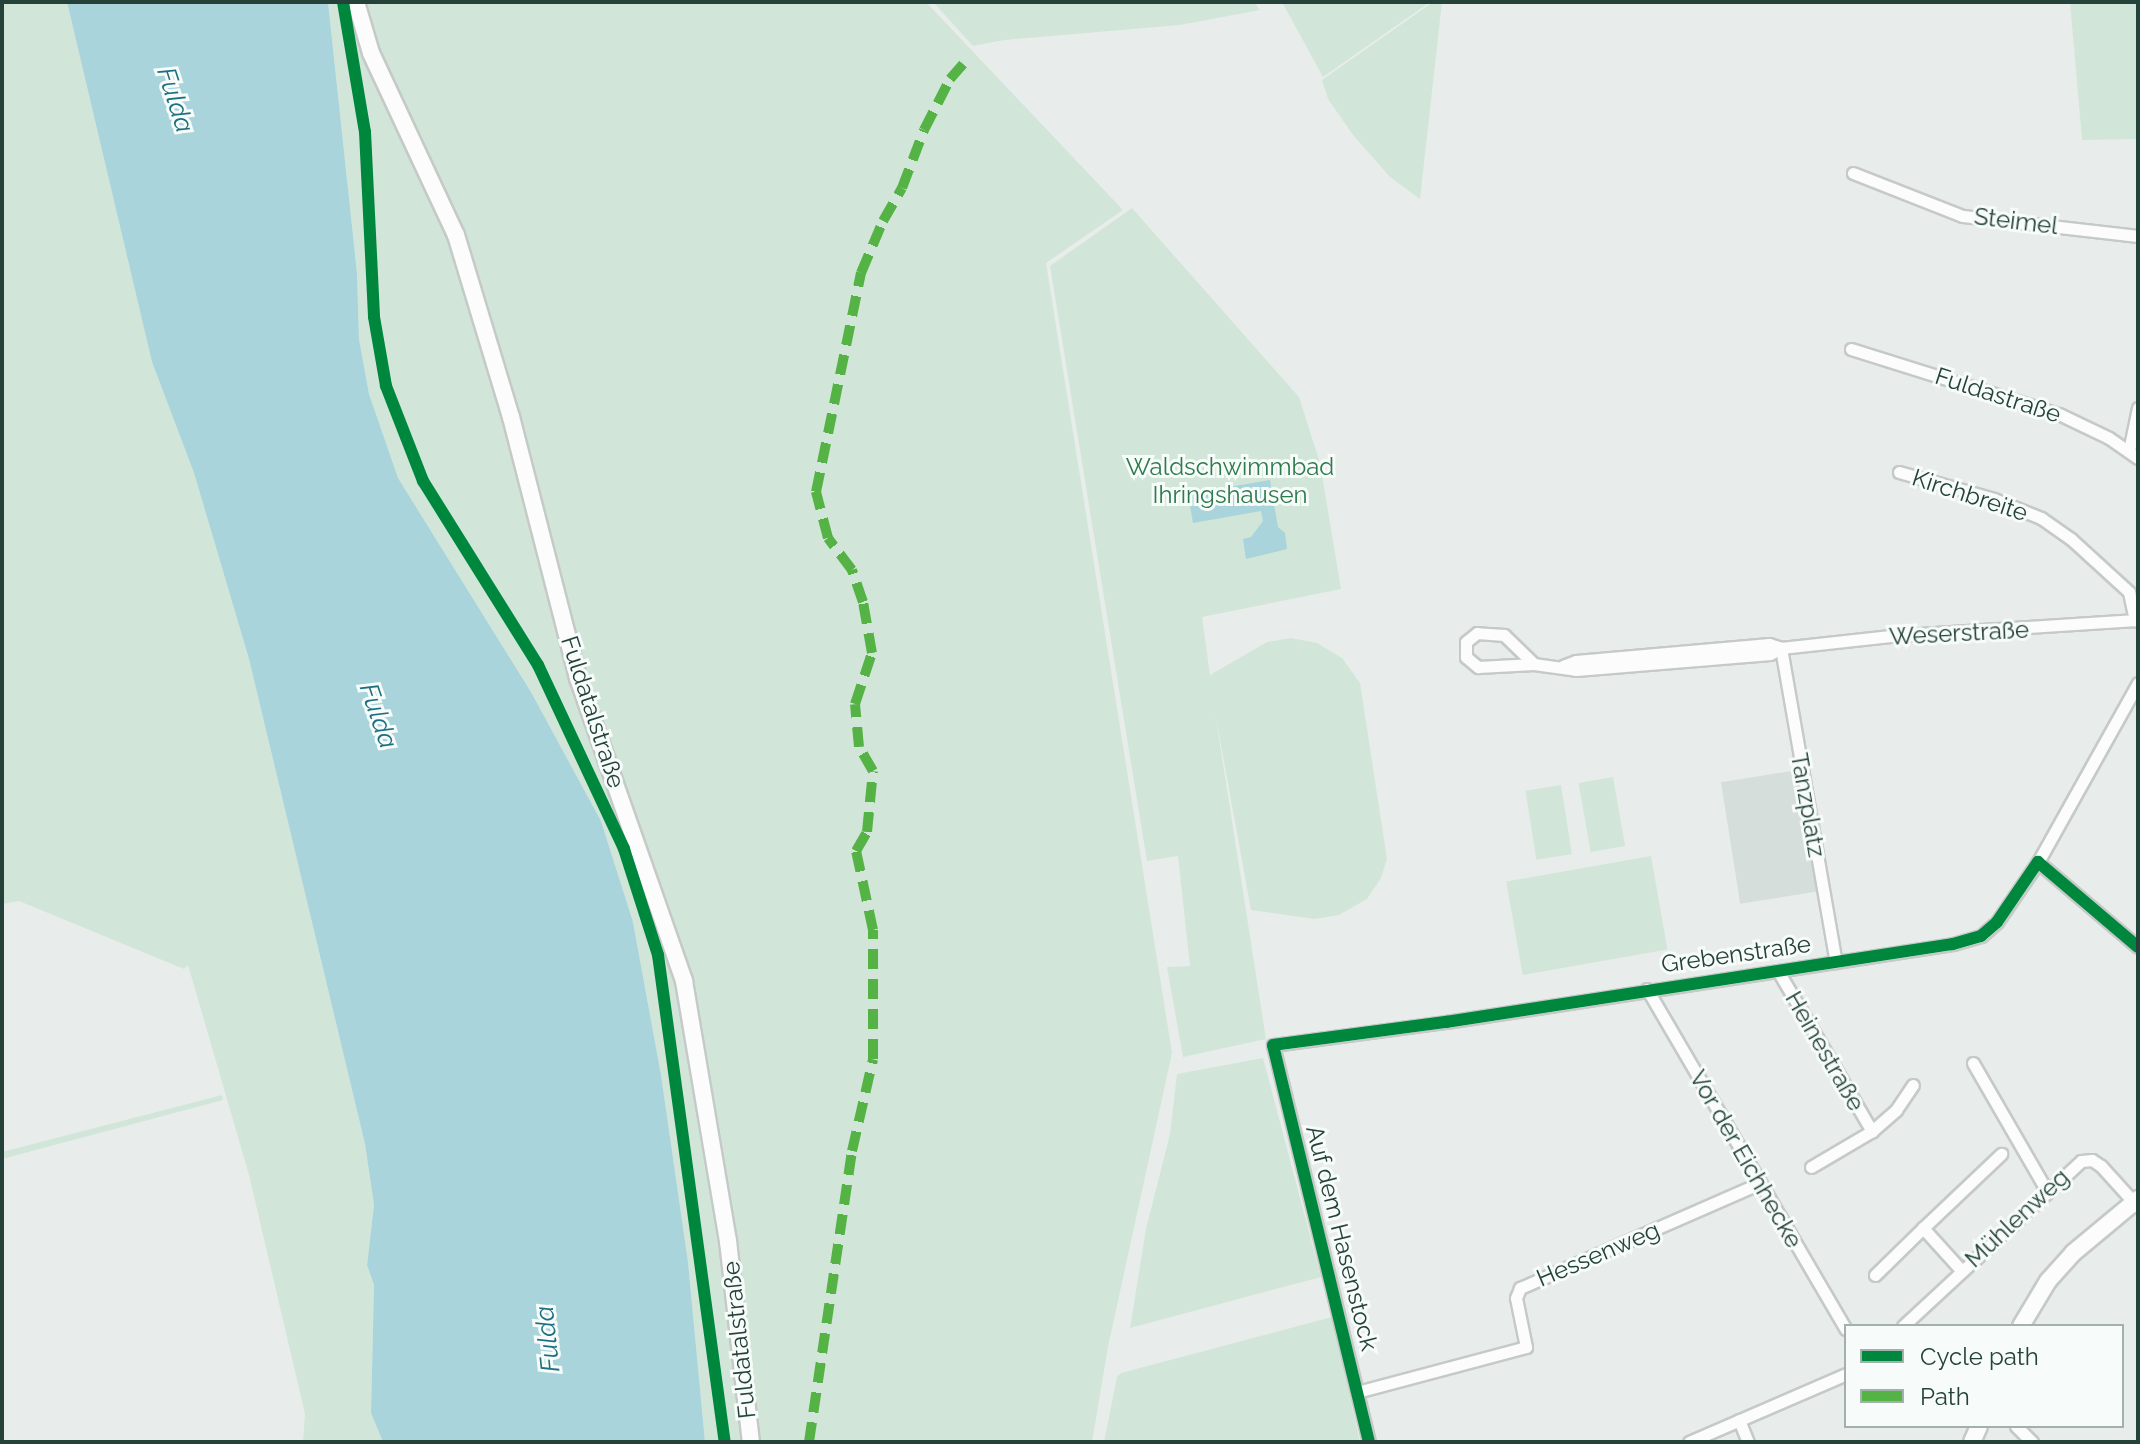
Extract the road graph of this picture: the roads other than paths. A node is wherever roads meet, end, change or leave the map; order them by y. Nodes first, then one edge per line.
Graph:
1 (356, 2) edge
2 (1853, 173) dead end
3 (2138, 236) edge
4 (1851, 349) dead end
5 (2138, 408) edge
6 (2134, 454) edge
7 (1899, 472) dead end
8 (2137, 620) edge
9 (1781, 648) junction
10 (1534, 664) junction
11 (2138, 683) edge
12 (2038, 862) junction
13 (2138, 947) edge
14 (1836, 962) junction
15 (1778, 971) junction
16 (1647, 989) junction
17 (1273, 1045) joint
18 (1973, 1063) dead end
19 (1913, 1085) dead end
20 (1872, 1131) junction
21 (2001, 1154) dead end
22 (1811, 1167) dead end
23 (1760, 1183) junction
24 (2047, 1191) junction
25 (2137, 1203) edge
26 (1923, 1228) junction
27 (1961, 1270) junction
28 (1875, 1275) dead end
29 (1905, 1324) edge
30 (2022, 1324) edge
31 (1844, 1326) edge
32 (1844, 1375) edge
33 (1357, 1392) junction
34 (1739, 1420) junction
35 (751, 1442) edge
36 (1369, 1442) edge
37 (1689, 1442) edge
38 (1748, 1442) edge

1 - 35 main road, Fuldatalstraße
2 - 3 street, Steimel
4 - 6 street, Fuldastraße
5 - 6 street
7 - 8 street, Kirchbreite
8 - 9 street, Weserstraße
9 - 10 street, Weserstraße
9 - 14 street, Tanzplatz
10 - 10 street, Weserstraße
11 - 12 street, Grebenstraße
12 - 13 street
12 - 14 street, Grebenstraße
14 - 15 street, Grebenstraße
15 - 16 street, Grebenstraße
15 - 20 street, Heinestraße
16 - 17 street, Grebenstraße
16 - 23 street, Vor der Eichhecke
17 - 33 street, Auf dem Hasenstock
18 - 24 street
19 - 20 street
20 - 22 street
21 - 26 street
23 - 31 street, Vor der Eichhecke
23 - 33 street, Hessenweg
24 - 25 street, Mühlenweg
24 - 27 street, Mühlenweg
25 - 30 main road
26 - 27 street
26 - 28 street
27 - 29 street, Mühlenweg
32 - 34 street
33 - 36 street, Auf dem Hasenstock
34 - 37 street
34 - 38 street

